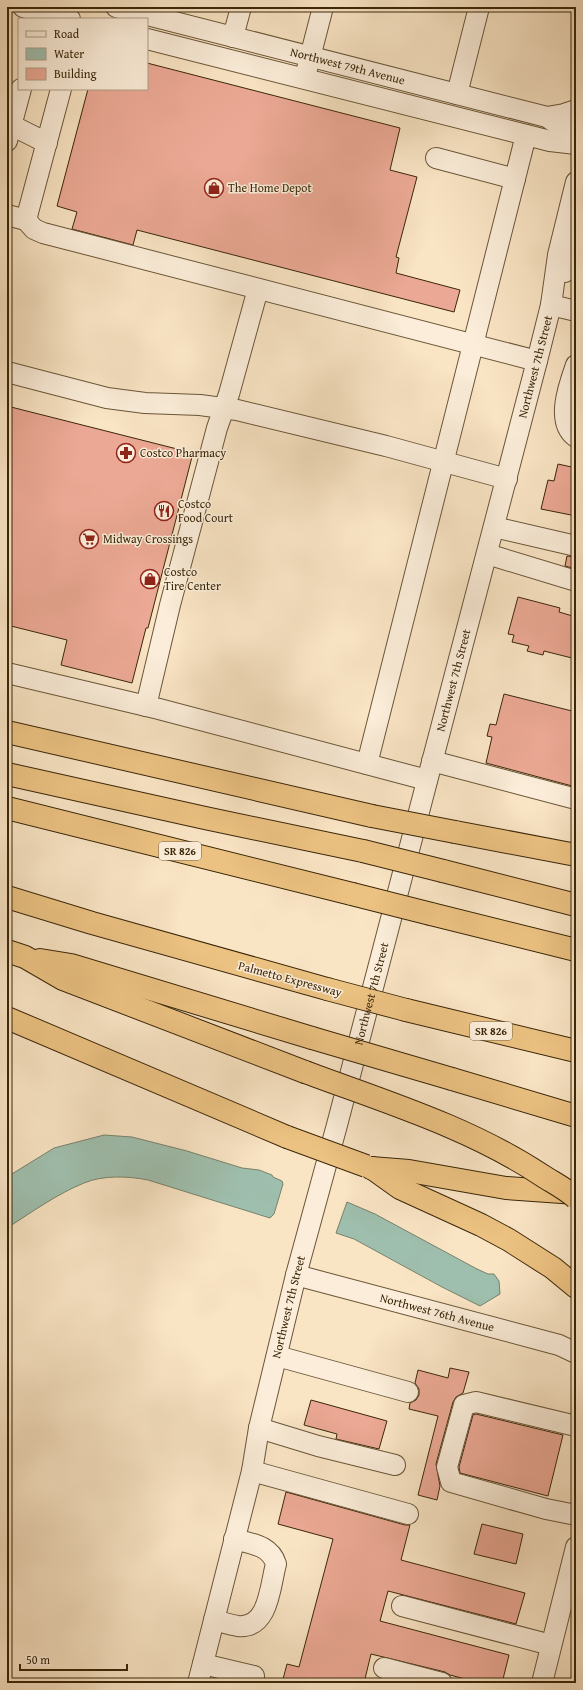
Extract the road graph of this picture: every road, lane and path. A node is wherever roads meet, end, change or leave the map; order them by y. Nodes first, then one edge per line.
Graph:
1 (24, 7) edge
2 (116, 7) edge
3 (241, 7) edge
4 (323, 7) edge
5 (479, 7) edge
6 (66, 18) edge
7 (233, 37) junction
8 (148, 39) edge
9 (310, 57) junction
10 (305, 79) junction
11 (21, 90) edge
12 (61, 90) edge
13 (457, 94) junction
14 (576, 110) edge
15 (547, 117) junction
16 (8, 130) edge
17 (576, 133) edge
18 (526, 135) junction
19 (47, 143) junction
20 (576, 144) edge
21 (436, 158) dead end
22 (515, 179) junction
23 (576, 182) edge
24 (7, 215) edge
25 (26, 220) junction
26 (576, 243) edge
27 (258, 289) junction
28 (551, 305) junction
29 (576, 311) edge
30 (473, 344) junction
31 (537, 361) junction
32 (576, 365) edge
33 (7, 372) edge
34 (224, 408) junction
35 (576, 437) edge
36 (444, 462) junction
37 (507, 479) junction
38 (494, 527) junction
39 (576, 546) edge
40 (487, 554) junction
41 (576, 581) edge
42 (7, 673) edge
43 (146, 706) junction
44 (7, 732) edge
45 (432, 761) junction
46 (367, 764) junction
47 (7, 774) edge
48 (427, 780) junction
49 (576, 799) edge
50 (7, 808) edge
51 (571, 853) edge
52 (443, 871) junction
53 (576, 893) edge
54 (7, 898) edge
55 (576, 905) edge
56 (576, 950) edge
57 (16, 954) edge
58 (7, 1018) edge
59 (576, 1051) edge
60 (576, 1116) edge
61 (369, 1167) junction
62 (576, 1193) edge
63 (576, 1198) edge
64 (296, 1275) junction
65 (575, 1287) edge
66 (576, 1353) edge
67 (277, 1356) junction
68 (408, 1392) dead end
69 (576, 1426) edge
70 (259, 1428) junction
71 (395, 1465) dead end
72 (252, 1471) junction
73 (408, 1514) dead end
74 (576, 1515) edge
75 (234, 1539) junction
76 (576, 1547) edge
77 (402, 1606) dead end
78 (214, 1620) junction
79 (551, 1645) junction
80 (203, 1664) junction
81 (384, 1668) dead end
82 (198, 1683) edge
83 (252, 1683) edge
84 (442, 1683) edge
85 (542, 1683) edge

1 - 6 street
2 - 7 street, Northwest 79th Avenue
3 - 7 street
4 - 9 street
5 - 13 street
7 - 9 street, Northwest 79th Avenue
8 - 10 street, Northwest 79th Avenue
9 - 10 street
9 - 13 street, Northwest 79th Avenue
10 - 18 street, Northwest 79th Avenue
11 - 16 street
12 - 19 street
13 - 15 street, Northwest 79th Avenue
14 - 15 street
15 - 17 street, Northwest 79th Avenue
16 - 19 street
18 - 20 street, Northwest 79th Avenue
18 - 22 street
19 - 25 street
21 - 22 street
22 - 30 street
23 - 28 street, Northwest 7th Street
24 - 25 street
25 - 27 street
26 - 28 street, Northwest 7th Street
27 - 30 street
27 - 34 street
28 - 29 street
28 - 31 street, Northwest 7th Street
30 - 31 street
30 - 36 street
31 - 37 street, Northwest 7th Street
32 - 35 street
33 - 34 street
34 - 36 street
34 - 43 street
36 - 37 street
36 - 46 street
37 - 38 street, Northwest 7th Street
38 - 39 street
38 - 40 street, Northwest 7th Street
40 - 41 street
40 - 45 street, Northwest 7th Street
42 - 43 street
43 - 46 street
44 - 51 highway, bridge
45 - 48 street, Northwest 7th Street
45 - 49 street
46 - 48 street
47 - 52 highway, bridge
48 - 64 street, Northwest 7th Street
50 - 56 highway, SR 826, bridge
52 - 53 highway
52 - 55 highway
54 - 59 highway, Palmetto Expressway / SR 826, bridge
57 - 60 highway, bridge
57 - 63 highway, bridge
58 - 61 highway, bridge
61 - 62 highway
61 - 65 highway
64 - 66 street, Northwest 76th Avenue
64 - 67 street, Northwest 7th Street
67 - 68 street
67 - 70 street, Northwest 7th Street
69 - 74 street
70 - 71 street
70 - 72 street, Northwest 7th Street
72 - 73 street
72 - 75 street, Northwest 7th Street
75 - 78 street, Northwest 7th Street
75 - 78 street
76 - 79 street
77 - 79 street
78 - 80 street, Northwest 7th Street
79 - 85 street
80 - 82 street, Northwest 7th Street
80 - 83 street
81 - 84 street

